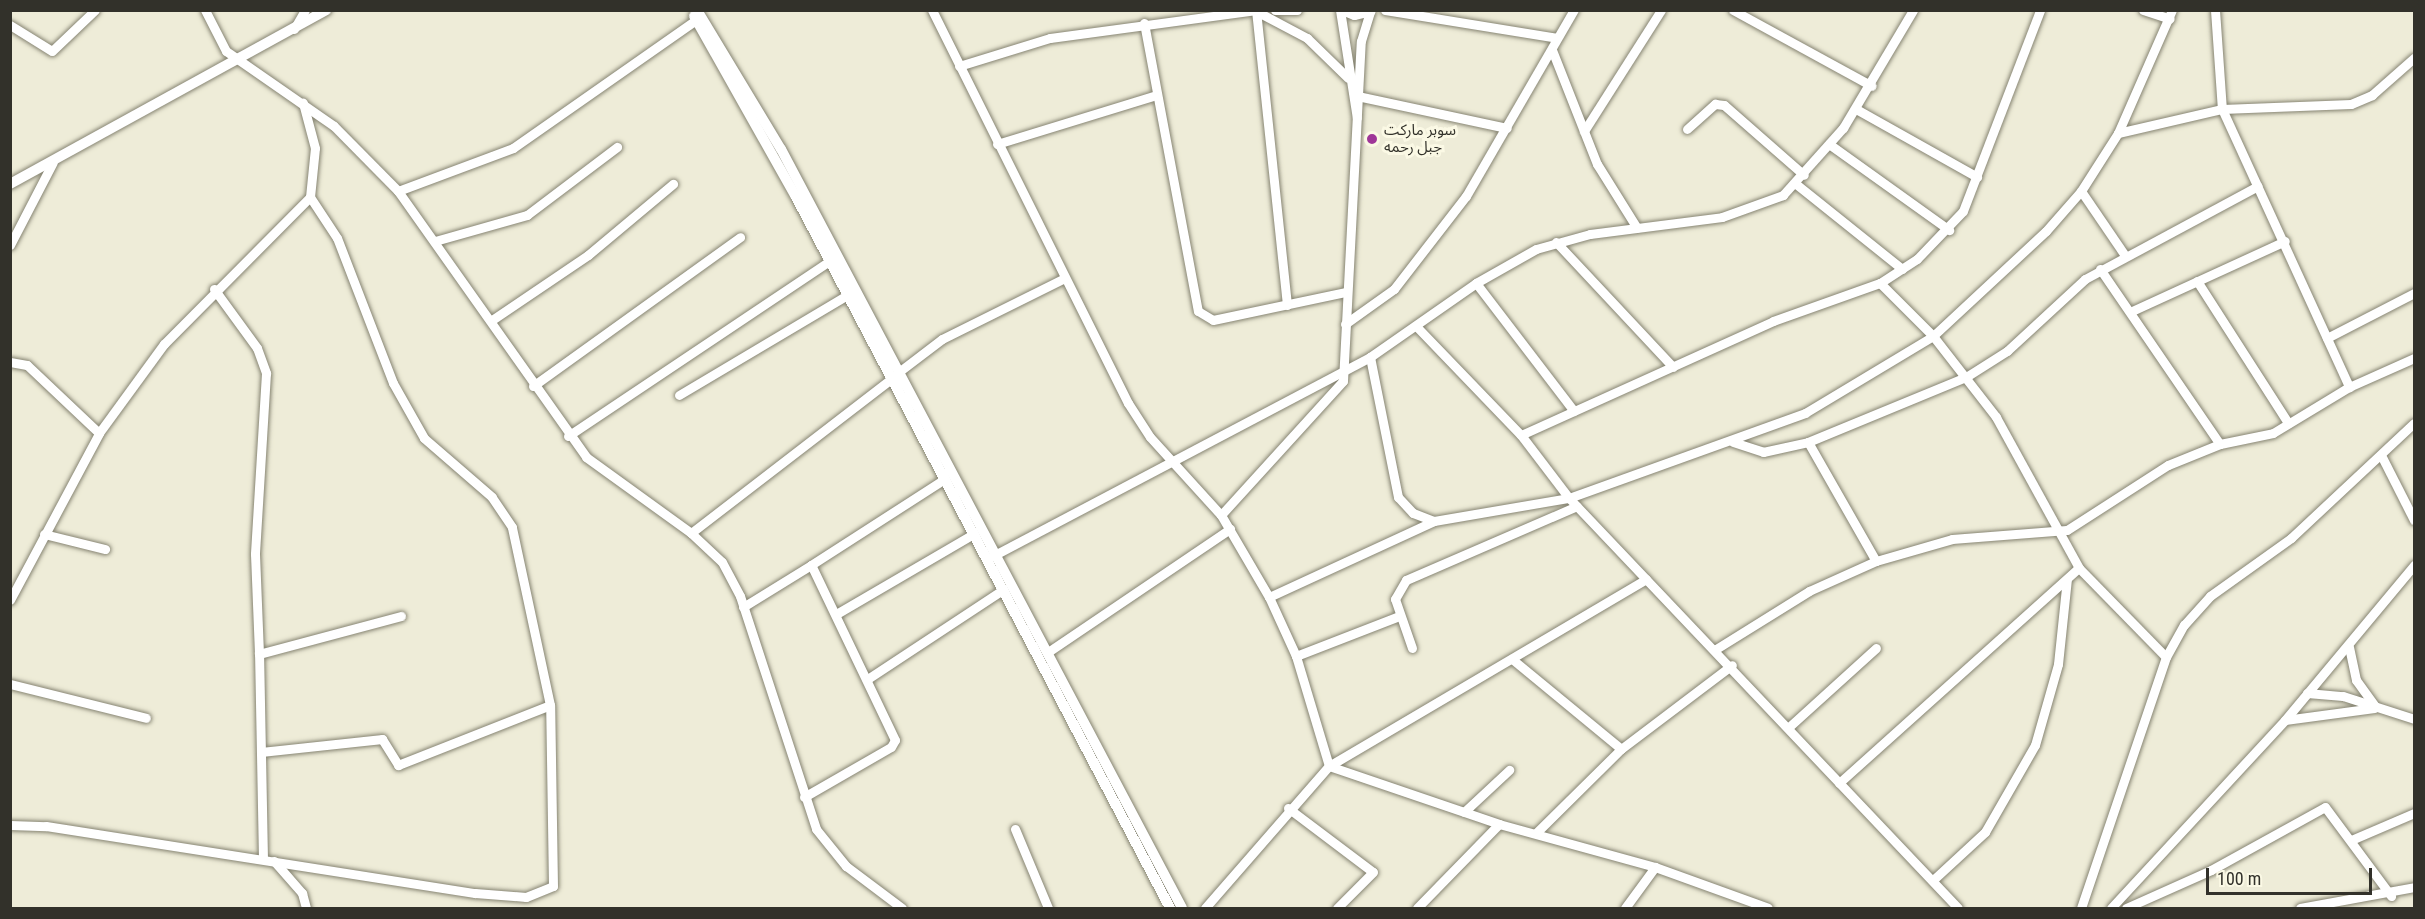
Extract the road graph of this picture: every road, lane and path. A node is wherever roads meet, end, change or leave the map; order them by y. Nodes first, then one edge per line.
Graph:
1 (95, 10) edge
2 (205, 10) edge
3 (305, 10) edge
4 (327, 10) edge
5 (932, 10) edge
6 (1275, 10) edge
7 (1297, 10) edge
8 (1341, 10) edge
9 (1385, 10) edge
10 (1574, 10) edge
11 (1661, 10) edge
12 (1733, 10) edge
13 (1913, 10) edge
14 (2040, 10) edge
15 (2142, 10) edge
16 (2215, 10) edge
17 (1257, 11) edge
18 (1371, 11) edge
19 (1416, 12) edge
20 (696, 14) edge
21 (2171, 15) edge
22 (1144, 23) junction
23 (10, 25) edge
24 (292, 32) junction
25 (1557, 38) junction
26 (1552, 50) junction
27 (2415, 58) edge
28 (243, 60) junction
29 (959, 66) junction
30 (1348, 78) junction
31 (1872, 86) junction
32 (1156, 95) junction
33 (1362, 97) junction
34 (302, 101) junction
35 (1856, 108) junction
36 (2222, 109) junction
37 (1359, 126) junction
38 (1507, 128) junction
39 (1687, 129) dead end
40 (1584, 131) junction
41 (2118, 133) junction
42 (997, 144) junction
43 (1829, 144) junction
44 (617, 147) dead end
45 (53, 162) junction
46 (1804, 175) junction
47 (1977, 177) junction
48 (10, 184) edge
49 (674, 184) dead end
50 (1796, 184) junction
51 (2258, 186) junction
52 (398, 191) junction
53 (2081, 191) junction
54 (310, 197) junction
55 (1637, 228) junction
56 (1949, 230) junction
57 (740, 237) dead end
58 (435, 241) junction
59 (2285, 241) junction
60 (1556, 242) junction
61 (10, 245) edge
62 (2124, 254) junction
63 (838, 255) junction
64 (828, 262) junction
65 (1902, 269) junction
66 (2100, 269) junction
67 (1065, 278) junction
68 (2197, 281) junction
69 (1476, 283) junction
70 (1880, 283) junction
71 (214, 289) junction
72 (1346, 292) junction
73 (2415, 293) edge
74 (846, 296) junction
75 (1287, 305) junction
76 (2132, 311) junction
77 (492, 320) junction
78 (1345, 324) junction
79 (1416, 326) junction
80 (1932, 336) junction
81 (2327, 338) junction
82 (1370, 357) junction
83 (2415, 358) edge
84 (10, 363) edge
85 (1673, 367) junction
86 (1345, 370) junction
87 (900, 371) junction
88 (1966, 377) junction
89 (890, 380) junction
90 (533, 386) junction
91 (2349, 387) junction
92 (679, 395) dead end
93 (1574, 411) junction
94 (2288, 423) junction
95 (2415, 423) edge
96 (99, 433) junction
97 (1521, 435) junction
98 (568, 436) junction
99 (1733, 442) junction
100 (1808, 442) junction
101 (2220, 444) junction
102 (2381, 455) junction
103 (1169, 460) junction
104 (943, 480) junction
105 (1569, 498) junction
106 (1577, 506) junction
107 (1221, 515) junction
108 (2415, 520) edge
109 (1434, 521) junction
110 (1230, 529) junction
111 (691, 533) junction
112 (2057, 533) junction
113 (44, 534) junction
114 (970, 536) junction
115 (105, 549) dead end
116 (997, 554) junction
117 (984, 560) junction
118 (1876, 561) junction
119 (811, 565) junction
120 (2415, 565) edge
121 (2079, 568) junction
122 (1646, 579) junction
123 (2067, 579) junction
124 (1001, 591) junction
125 (1269, 597) junction
126 (10, 600) edge
127 (743, 607) junction
128 (838, 613) junction
129 (401, 616) dead end
130 (1399, 616) junction
131 (2349, 647) junction
132 (1412, 648) dead end
133 (1876, 648) dead end
134 (1716, 649) junction
135 (1048, 652) junction
136 (259, 654) junction
137 (1296, 656) junction
138 (2166, 657) junction
139 (1512, 659) junction
140 (1732, 665) junction
141 (869, 678) junction
142 (10, 684) edge
143 (2307, 693) junction
144 (550, 705) junction
145 (2376, 707) junction
146 (146, 718) dead end
147 (2415, 719) edge
148 (2284, 720) junction
149 (1790, 726) junction
150 (1621, 749) junction
151 (261, 752) junction
152 (1329, 766) junction
153 (1509, 770) dead end
154 (1839, 783) junction
155 (804, 796) junction
156 (1288, 808) junction
157 (1464, 812) junction
158 (2415, 813) edge
159 (1499, 824) junction
160 (10, 825) edge
161 (1015, 829) dead end
162 (1536, 833) junction
163 (2351, 840) junction
164 (263, 859) junction
165 (274, 861) junction
166 (1655, 867) junction
167 (1933, 879) junction
168 (2415, 887) edge
169 (2391, 896) junction
170 (2335, 906) edge
171 (306, 909) edge
172 (902, 909) edge
173 (1048, 909) edge
174 (1170, 909) edge
175 (1182, 909) edge
176 (1205, 909) edge
177 (1337, 909) edge
178 (1417, 909) edge
179 (1625, 909) edge
180 (1768, 909) edge
181 (1958, 909) edge
182 (2081, 909) edge
183 (2111, 909) edge
184 (2126, 909) edge
185 (2300, 909) edge

1 - 23 street
2 - 28 street
3 - 24 street
4 - 24 street
5 - 29 street
6 - 7 street
8 - 18 street
8 - 30 street
9 - 19 street
10 - 25 street
11 - 40 street
12 - 31 street
13 - 31 street
14 - 47 street
15 - 21 street
16 - 36 street
17 - 22 street
17 - 30 street
17 - 75 street
18 - 33 street
19 - 25 street
20 - 52 street
20 - 63 street
20 - 64 street
21 - 41 street
22 - 29 street
22 - 32 street
24 - 28 street
25 - 26 street
26 - 38 street
26 - 40 street
27 - 36 street
28 - 34 street
28 - 45 street
29 - 42 street
30 - 37 street
31 - 35 street
32 - 42 street
32 - 75 street
33 - 37 street
33 - 38 street
34 - 52 street
34 - 54 street
35 - 43 street
35 - 47 street
36 - 41 street
36 - 51 street
37 - 72 street
38 - 78 street
39 - 46 street
40 - 55 street
41 - 53 street
42 - 67 street
43 - 46 street
43 - 56 street
44 - 58 street
45 - 48 street
45 - 61 street
46 - 50 street
47 - 56 street
49 - 77 street
50 - 55 street
50 - 65 street
51 - 59 street
51 - 62 street
52 - 58 street
53 - 62 street
53 - 80 street
54 - 71 street
54 - 144 street
55 - 60 street
56 - 65 street
57 - 90 street
58 - 77 street
59 - 68 street
59 - 81 street
60 - 69 street
60 - 85 street
62 - 66 street
63 - 64 street
63 - 87 street
64 - 74 street
64 - 98 street
65 - 70 street
66 - 76 street
66 - 88 street
67 - 87 street
67 - 103 street
68 - 76 street
68 - 94 street
69 - 79 street
69 - 93 street
70 - 80 street
70 - 85 street
71 - 96 street
71 - 136 street
72 - 75 street
72 - 78 street
73 - 81 street
74 - 89 street
74 - 92 street
76 - 101 street
77 - 90 street
78 - 86 street
79 - 82 street
79 - 97 street
80 - 88 street
80 - 99 street
81 - 91 street
82 - 86 street
82 - 109 street
83 - 91 street
84 - 96 street
85 - 93 street
86 - 103 street
86 - 107 street
87 - 89 street
87 - 116 street
88 - 100 street
88 - 112 street
89 - 104 street
89 - 111 street
90 - 98 street
91 - 94 street
93 - 97 street
94 - 101 street
95 - 102 street
96 - 113 street
97 - 105 street
98 - 111 street
99 - 100 street
99 - 105 street
100 - 118 street
101 - 112 street
102 - 108 street
102 - 138 street
103 - 107 street
103 - 116 street
104 - 114 street
104 - 119 street
105 - 106 street
105 - 109 street
106 - 122 street
106 - 130 street
107 - 110 street
109 - 125 street
110 - 125 street
110 - 135 street
111 - 127 street
112 - 118 street
112 - 121 street
113 - 115 street
113 - 126 street
114 - 117 street
114 - 128 street
116 - 117 street
116 - 135 street
117 - 124 street
118 - 134 street
119 - 127 street
119 - 128 street
120 - 131 street
121 - 123 street
121 - 138 street
122 - 134 street
122 - 139 street
123 - 154 street
123 - 167 street
124 - 141 street
124 - 174 street
125 - 137 street
127 - 155 street
128 - 141 street
129 - 136 street
130 - 132 street
130 - 137 street
131 - 143 street
131 - 145 street
133 - 149 street
134 - 140 street
135 - 175 street
136 - 151 street
137 - 152 street
138 - 182 street
139 - 150 street
139 - 152 street
140 - 149 street
140 - 150 street
141 - 155 street
142 - 146 street
143 - 145 street
143 - 148 street
144 - 151 street
144 - 165 street
145 - 147 street
145 - 148 street
148 - 183 street
149 - 154 street
150 - 162 street
151 - 164 street
152 - 156 street
152 - 157 street
153 - 157 street
154 - 167 street
155 - 172 street
156 - 176 street
156 - 177 street
157 - 159 street
158 - 163 street
159 - 162 street
159 - 178 street
160 - 164 street
161 - 173 street
162 - 166 street
163 - 169 street
163 - 184 street
164 - 165 street
165 - 171 street
166 - 179 street
166 - 180 street
167 - 181 street
168 - 169 street
169 - 170 street
170 - 185 street

